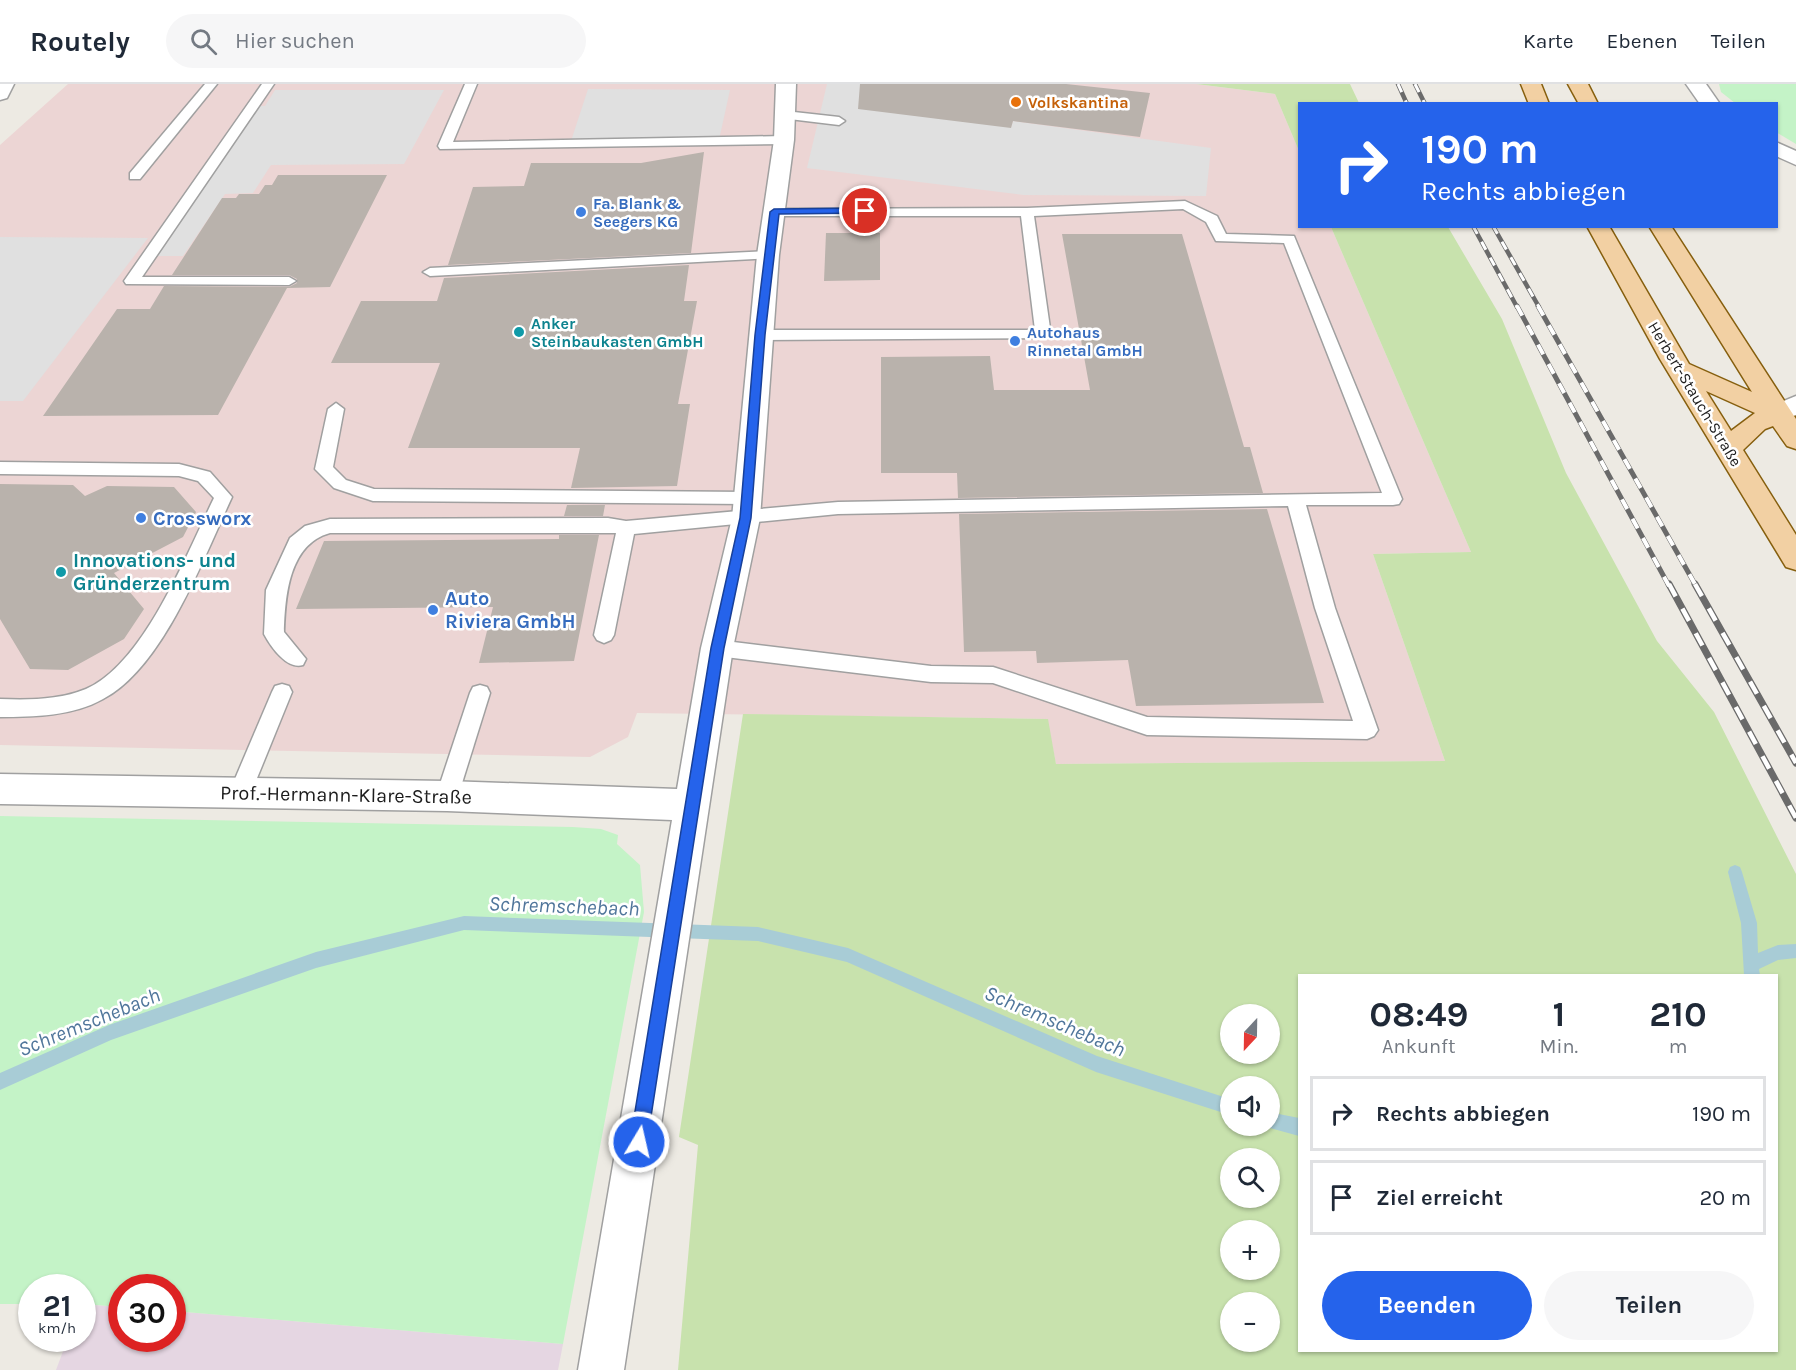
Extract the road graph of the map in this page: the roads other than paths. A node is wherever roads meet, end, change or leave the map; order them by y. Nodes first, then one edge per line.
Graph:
1 (4, 84) edge
2 (211, 84) edge
3 (268, 84) edge
4 (471, 84) edge
5 (786, 84) edge
6 (1532, 84) edge
7 (1578, 84) edge
8 (1696, 84) edge
9 (0, 94) edge
10 (1538, 102) edge
11 (1588, 102) edge
12 (1709, 102) edge
13 (839, 121) dead end
14 (784, 128) junction
15 (1778, 149) edge
16 (1796, 159) edge
17 (135, 176) dead end
18 (774, 212) junction
19 (1027, 212) junction
20 (1599, 228) edge
21 (1661, 228) edge
22 (768, 255) junction
23 (430, 272) dead end
24 (289, 281) dead end
25 (760, 335) junction
26 (1680, 370) junction
27 (336, 409) dead end
28 (1790, 413) edge
29 (1796, 440) edge
30 (1727, 449) junction
31 (0, 468) edge
32 (1294, 499) junction
33 (746, 508) junction
34 (626, 528) junction
35 (1796, 559) edge
36 (604, 635) dead end
37 (717, 648) junction
38 (296, 659) dead end
39 (282, 692) dead end
40 (480, 693) dead end
41 (0, 708) edge
42 (0, 789) edge
43 (240, 793) junction
44 (447, 796) junction
45 (691, 805) junction
46 (602, 1370) edge

1 - 9 street
2 - 17 lane
3 - 24 lane
4 - 14 lane
5 - 14 street
6 - 10 main road
7 - 11 main road
8 - 12 street
13 - 14 lane
14 - 18 street
15 - 16 street
18 - 19 lane
18 - 22 street
19 - 25 lane
19 - 32 lane
20 - 26 main road, Herbert-Stauch-Straße
21 - 28 main road
22 - 23 lane
22 - 25 street
25 - 33 street
26 - 28 main road
26 - 30 main road, Herbert-Stauch-Straße
27 - 33 lane
28 - 29 main road
28 - 30 main road
30 - 35 main road, Herbert-Stauch-Straße
31 - 41 lane
32 - 33 lane
32 - 37 lane
33 - 34 lane
33 - 37 street
34 - 36 lane
34 - 38 lane
37 - 45 street
39 - 43 lane
40 - 44 lane
42 - 43 street, Prof.-Hermann-Klare-Straße
43 - 44 street, Prof.-Hermann-Klare-Straße
44 - 45 street, Prof.-Hermann-Klare-Straße
45 - 46 street

